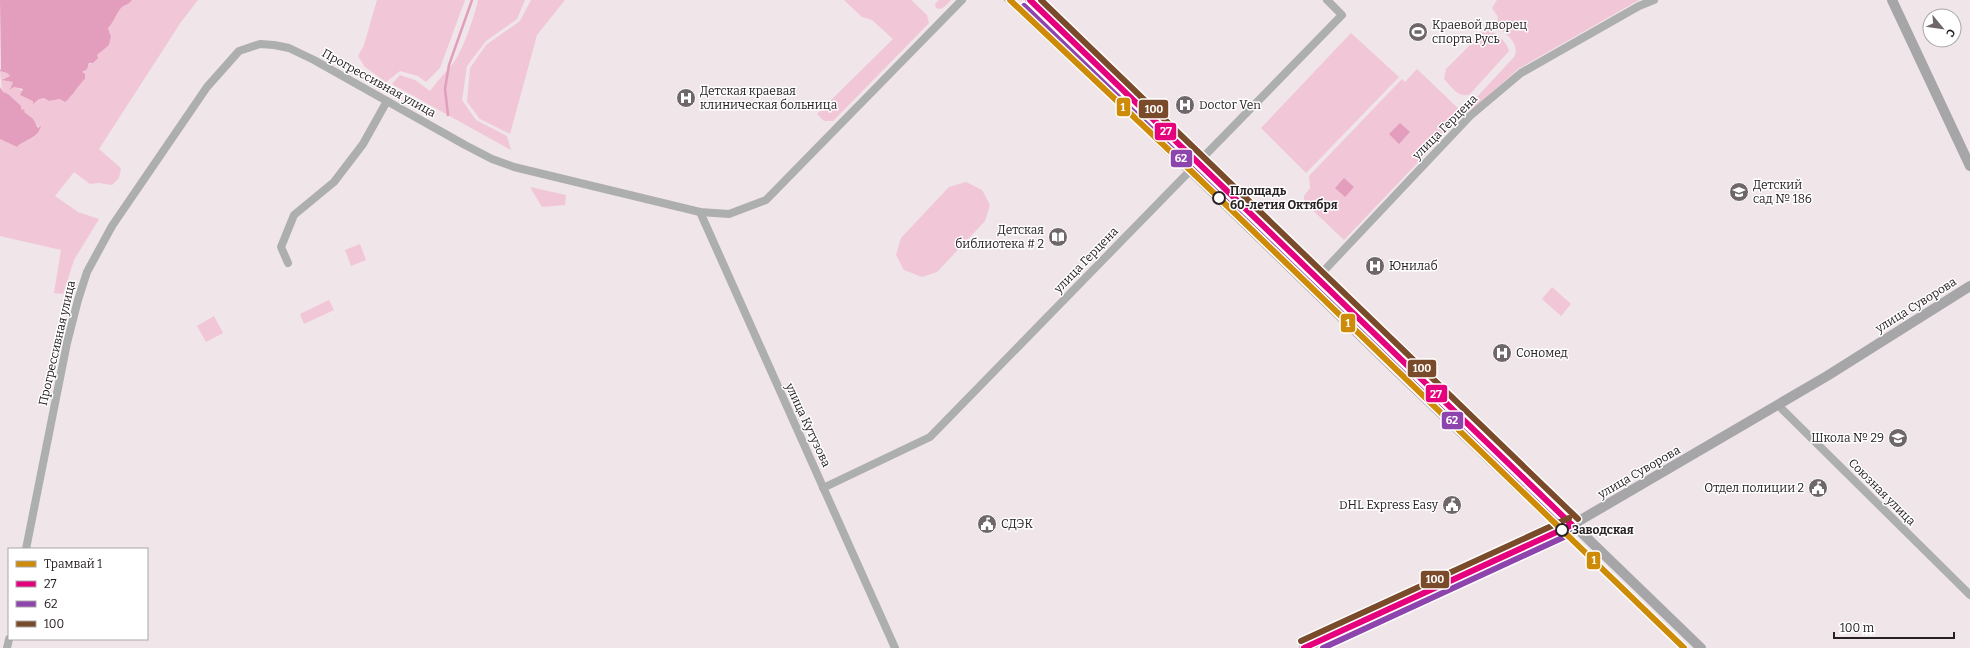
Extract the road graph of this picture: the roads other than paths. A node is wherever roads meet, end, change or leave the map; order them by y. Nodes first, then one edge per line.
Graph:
1 (962, 0) edge
2 (1030, 0) edge
3 (1327, 0) edge
4 (1654, 0) edge
5 (1892, 0) edge
6 (387, 101) junction
7 (1197, 163) junction
8 (1970, 166) edge
9 (700, 212) junction
10 (288, 263) dead end
11 (1318, 277) junction
12 (1970, 286) edge
13 (1778, 405) junction
14 (823, 488) junction
15 (1572, 525) junction
16 (26, 548) edge
17 (1970, 595) edge
18 (895, 648) edge
19 (1304, 648) edge
20 (1701, 648) edge

1 - 9 street, Прогрессивная улица
2 - 7 main road
3 - 7 street, улица Герцена
4 - 11 street, улица Герцена
5 - 8 main road
6 - 9 street, Прогрессивная улица
6 - 10 street
6 - 16 street, Прогрессивная улица
7 - 11 main road
7 - 14 street, улица Герцена
9 - 14 street, улица Кутузова
11 - 15 main road
12 - 13 main road, улица Суворова
13 - 15 main road, улица Суворова
13 - 17 street, Союзная улица
14 - 18 street, улица Кутузова
15 - 19 main road, улица Суворова
15 - 20 main road

